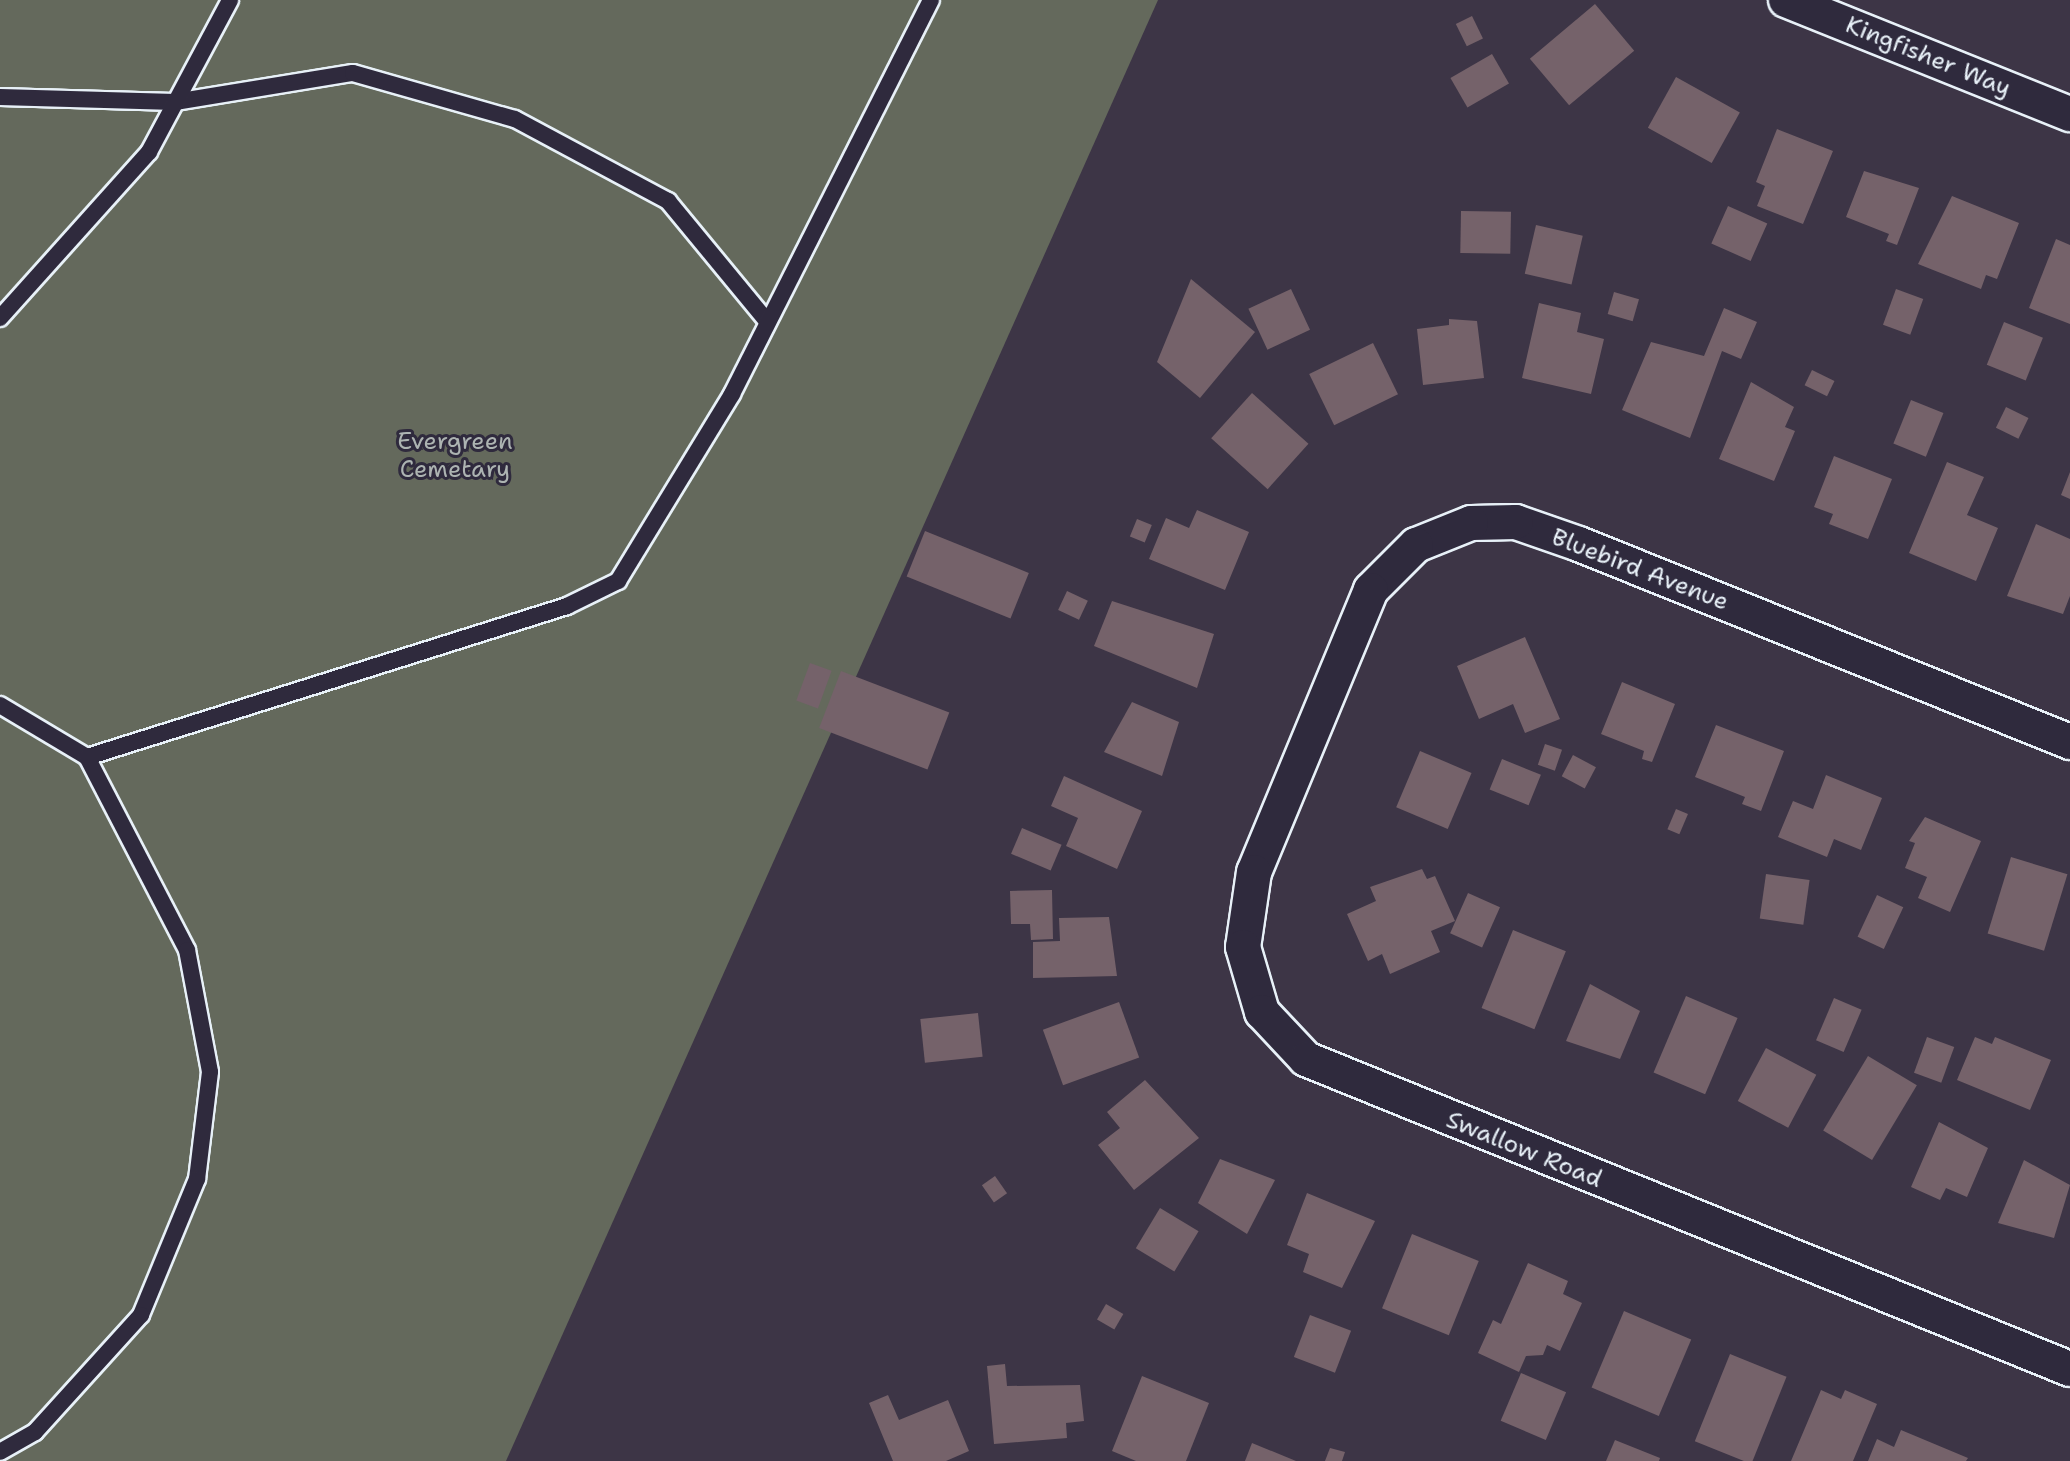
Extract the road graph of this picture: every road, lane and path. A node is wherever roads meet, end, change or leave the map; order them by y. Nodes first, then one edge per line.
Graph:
1 (230, 0) edge
2 (931, 0) edge
3 (1786, 0) edge
4 (0, 97) edge
5 (175, 102) junction
6 (2070, 114) edge
7 (0, 318) edge
8 (767, 321) junction
9 (0, 705) edge
10 (1307, 738) joint
11 (2070, 742) edge
12 (87, 757) junction
13 (2070, 1369) edge
14 (0, 1452) edge

1 - 5 lane
2 - 8 lane
3 - 6 street, Kingfisher Way
4 - 5 lane
5 - 7 lane
5 - 8 lane
8 - 12 lane
9 - 12 lane
10 - 11 street, Bluebird Avenue
10 - 13 street, Swallow Road
12 - 14 lane

